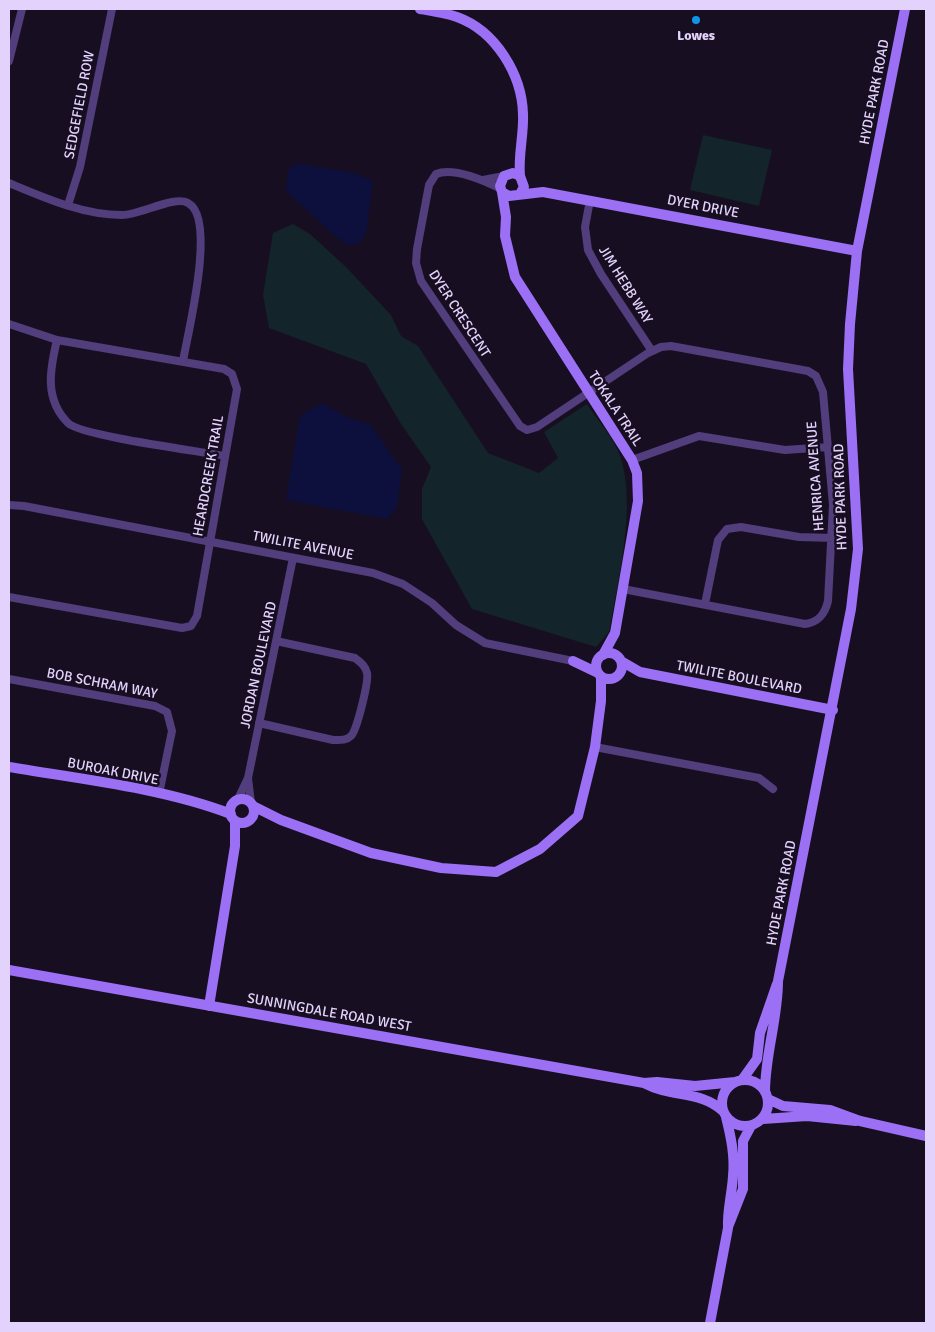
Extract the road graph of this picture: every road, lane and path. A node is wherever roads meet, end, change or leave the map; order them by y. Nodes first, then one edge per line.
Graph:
1 (22, 9) edge
2 (112, 9) edge
3 (420, 9) edge
4 (905, 9) edge
5 (9, 61) edge
6 (519, 149) junction
7 (507, 174) junction
8 (522, 178) junction
9 (483, 180) junction
10 (9, 183) edge
11 (502, 191) junction
12 (543, 192) junction
13 (518, 195) junction
14 (590, 200) junction
15 (68, 205) junction
16 (506, 217) junction
17 (858, 251) junction
18 (9, 324) edge
19 (56, 340) junction
20 (652, 351) junction
21 (183, 361) junction
22 (589, 394) junction
23 (828, 447) junction
24 (225, 456) junction
25 (632, 460) junction
26 (9, 505) edge
27 (833, 538) junction
28 (211, 542) junction
29 (293, 558) junction
30 (623, 589) junction
31 (9, 597) edge
32 (705, 604) junction
33 (615, 633) junction
34 (276, 641) junction
35 (601, 656) junction
36 (620, 659) junction
37 (573, 661) junction
38 (640, 672) junction
39 (600, 675) junction
40 (615, 678) junction
41 (9, 679) edge
42 (601, 700) junction
43 (833, 710) junction
44 (259, 724) junction
45 (595, 747) junction
46 (9, 767) edge
47 (248, 778) junction
48 (772, 789) dead end
49 (159, 794) junction
50 (252, 805) junction
51 (234, 810) junction
52 (280, 820) junction
53 (249, 821) junction
54 (235, 846) junction
55 (9, 970) edge
56 (778, 981) junction
57 (209, 1006) junction
58 (739, 1081) junction
59 (644, 1083) junction
60 (767, 1095) junction
61 (725, 1114) junction
62 (763, 1118) junction
63 (860, 1121) junction
64 (751, 1126) junction
65 (926, 1136) edge
66 (728, 1228) junction
67 (710, 1323) edge

1 - 5 street
2 - 15 street, SEDGEFIELD ROW
3 - 6 main road
4 - 17 main road, HYDE PARK ROAD
6 - 7 main road
6 - 8 main road
7 - 8 main road
7 - 9 street, DYER CRESCENT
7 - 11 main road
8 - 12 main road, DYER DRIVE
8 - 13 main road
9 - 11 street, DYER CRESCENT
9 - 22 street, DYER CRESCENT
10 - 15 street
11 - 13 main road
11 - 16 main road, TOKALA TRAIL
12 - 13 main road, DYER DRIVE
12 - 14 main road, DYER DRIVE
13 - 16 main road, TOKALA TRAIL
14 - 17 main road, DYER DRIVE
14 - 20 street, JIM HEBB WAY
15 - 21 street
16 - 22 main road, TOKALA TRAIL
17 - 43 main road, HYDE PARK ROAD
18 - 19 street, HEARDCREEK TRAIL
19 - 21 street, HEARDCREEK TRAIL
19 - 24 street
20 - 22 street, HENRICA AVENUE
20 - 23 street, HENRICA AVENUE
21 - 24 street, HEARDCREEK TRAIL
22 - 25 main road, TOKALA TRAIL
23 - 25 street
23 - 27 street, HENRICA AVENUE
24 - 28 street, HEARDCREEK TRAIL
25 - 30 main road, TOKALA TRAIL
26 - 28 street, TWILITE AVENUE
27 - 32 street
27 - 32 street, HENRICA AVENUE
28 - 29 street, TWILITE AVENUE
28 - 31 street, HEARDCREEK TRAIL
29 - 34 street, JORDAN BOULEVARD
29 - 37 street, TWILITE AVENUE
30 - 32 street, HENRICA AVENUE
30 - 33 main road, TOKALA TRAIL
33 - 35 main road, TOKALA TRAIL
33 - 36 main road, TOKALA TRAIL
34 - 44 street, JORDAN BOULEVARD
34 - 44 street
35 - 36 main road
35 - 37 main road, TWILITE AVENUE
35 - 39 main road
36 - 38 main road, TWILITE BOULEVARD
36 - 40 main road
37 - 39 main road, TWILITE AVENUE
38 - 40 main road, TWILITE BOULEVARD
38 - 43 main road, TWILITE BOULEVARD
39 - 40 main road
39 - 42 main road
40 - 42 main road
41 - 49 street, BOB SCHRAM WAY
42 - 45 main road
43 - 56 main road, HYDE PARK ROAD
44 - 47 street, JORDAN BOULEVARD
45 - 48 street
45 - 52 main road
46 - 49 main road, BUROAK DRIVE
47 - 50 street, JORDAN BOULEVARD
47 - 51 street, JORDAN BOULEVARD
49 - 51 main road, BUROAK DRIVE
50 - 51 main road
50 - 52 main road
50 - 53 main road
51 - 53 main road
51 - 54 main road
52 - 53 main road
53 - 54 main road
54 - 57 main road
55 - 57 main road, SUNNINGDALE ROAD WEST
56 - 58 main road, HYDE PARK ROAD
56 - 60 main road, HYDE PARK ROAD
57 - 59 main road, SUNNINGDALE ROAD WEST
58 - 59 main road, SUNNINGDALE ROAD WEST
58 - 60 main road
58 - 61 main road
59 - 61 main road, SUNNINGDALE ROAD WEST
60 - 62 main road
60 - 63 main road
61 - 64 main road
61 - 66 main road
62 - 63 main road
62 - 64 main road
63 - 65 main road
64 - 66 main road
66 - 67 main road

